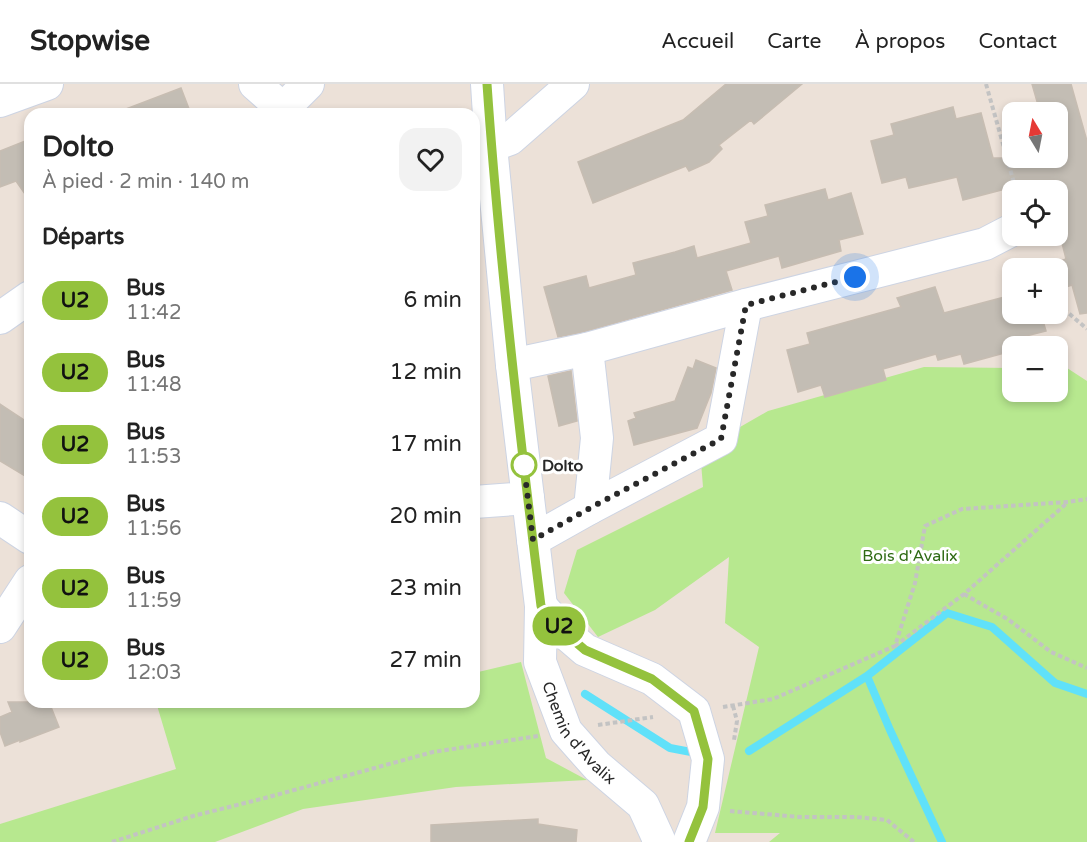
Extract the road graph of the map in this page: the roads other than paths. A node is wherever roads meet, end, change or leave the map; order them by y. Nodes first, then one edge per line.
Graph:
1 (46, 84) edge
2 (255, 84) edge
3 (308, 84) edge
4 (488, 84) edge
5 (573, 84) edge
6 (0, 101) edge
7 (276, 108) edge
8 (284, 108) edge
9 (491, 146) junction
10 (1002, 235) edge
11 (24, 301) edge
12 (746, 305) junction
13 (0, 318) edge
14 (587, 349) junction
15 (512, 365) junction
16 (528, 498) junction
17 (480, 502) edge
18 (590, 508) junction
19 (0, 518) edge
20 (24, 534) edge
21 (533, 540) junction
22 (24, 590) edge
23 (541, 606) junction
24 (0, 627) edge
25 (658, 842) edge
26 (689, 842) edge

1 - 6 street
2 - 7 street
3 - 8 street
4 - 9 street, Chemin d'Avalix
5 - 9 street
9 - 15 street, Chemin d'Avalix
10 - 12 street
11 - 13 street
12 - 14 street
12 - 18 street
14 - 15 street
14 - 18 street
15 - 16 street, Chemin d'Avalix
16 - 17 street
16 - 21 street, Chemin d'Avalix
18 - 21 street
19 - 20 street
21 - 23 street, Chemin d'Avalix
22 - 24 street
23 - 25 street, Chemin d'Avalix
23 - 26 street

